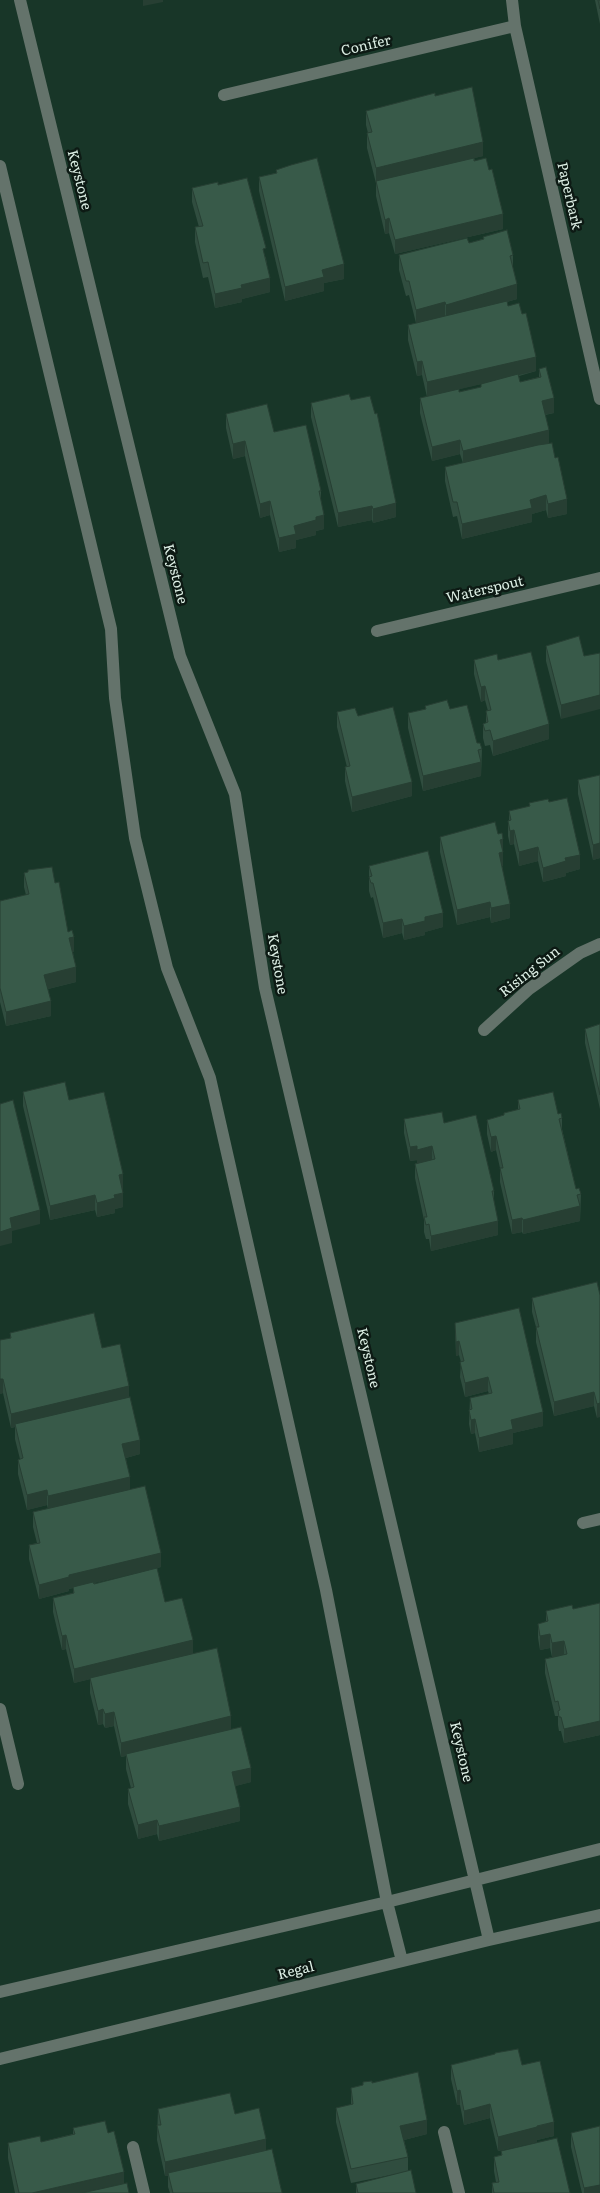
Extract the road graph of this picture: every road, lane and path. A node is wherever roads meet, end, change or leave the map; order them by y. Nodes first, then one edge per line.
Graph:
1 (20, 0) edge
2 (512, 0) edge
3 (515, 26) junction
4 (224, 96) dead end
5 (0, 166) edge
6 (600, 399) edge
7 (600, 578) edge
8 (378, 630) dead end
9 (600, 944) edge
10 (484, 1030) dead end
11 (600, 1519) edge
12 (583, 1523) dead end
13 (0, 1709) edge
14 (18, 1784) dead end
15 (600, 1848) edge
16 (476, 1878) junction
17 (387, 1902) junction
18 (600, 1915) edge
19 (489, 1940) junction
20 (402, 1961) junction
21 (0, 1992) edge
22 (0, 2059) edge
23 (444, 2132) dead end
24 (133, 2147) dead end
25 (144, 2193) edge
26 (459, 2193) edge

1 - 16 street, Keystone
2 - 3 street, Paperbark
3 - 4 street, Conifer
3 - 6 street, Paperbark
5 - 17 street
7 - 8 street, Waterspout
9 - 10 street, Rising Sun
11 - 12 street
13 - 14 street
15 - 16 street
16 - 17 street
16 - 19 street, Keystone
17 - 20 street
17 - 21 street
18 - 19 street, Regal
19 - 20 street, Regal
20 - 22 street, Regal
23 - 26 street
24 - 25 street

